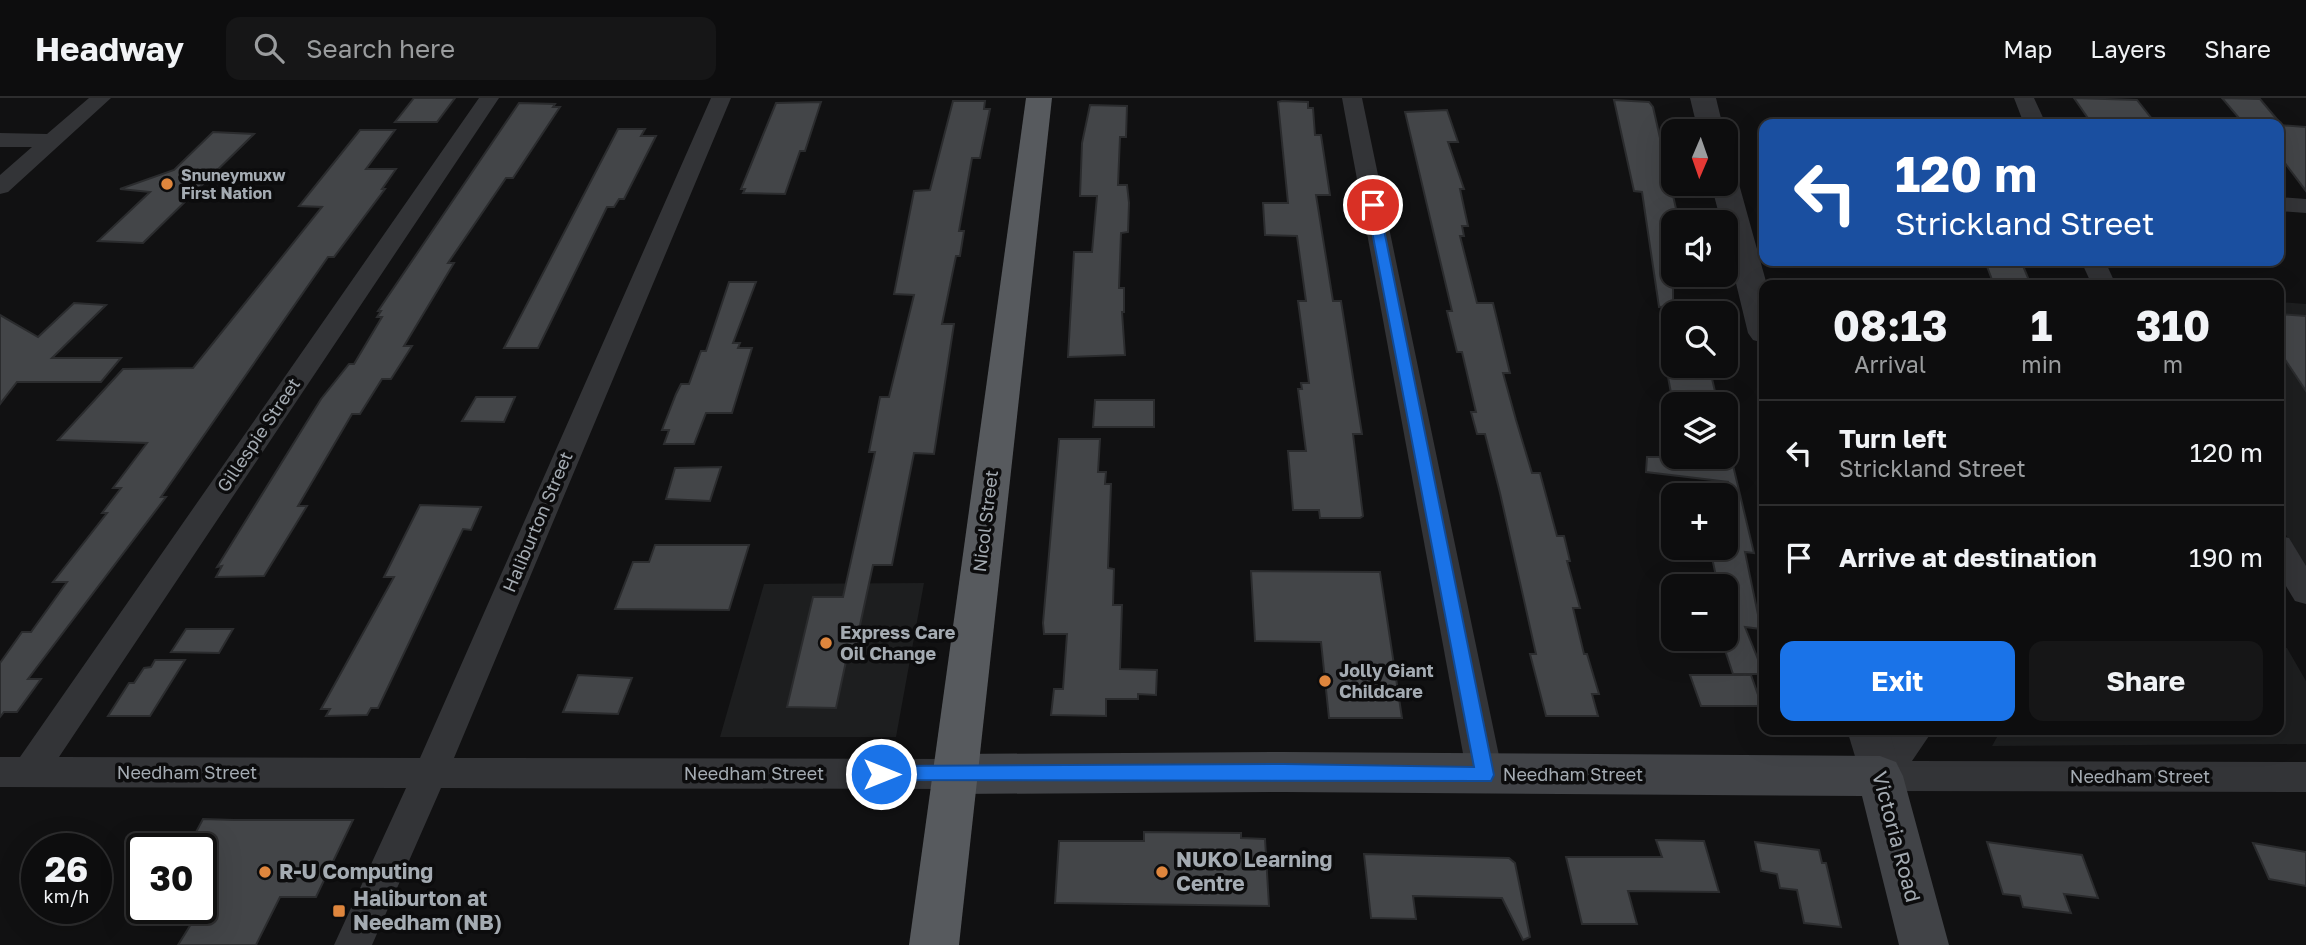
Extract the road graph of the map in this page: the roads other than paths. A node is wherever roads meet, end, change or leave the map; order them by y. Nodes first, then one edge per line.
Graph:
1 (101, 98) edge
2 (489, 98) edge
3 (720, 98) edge
4 (1039, 98) edge
5 (1352, 98) edge
6 (1703, 98) edge
7 (2024, 98) edge
8 (1709, 119) edge
9 (2033, 119) edge
10 (0, 140) edge
11 (52, 141) junction
12 (0, 187) edge
13 (1728, 196) edge
14 (2284, 204) edge
15 (2306, 206) edge
16 (1759, 313) edge
17 (2284, 556) edge
18 (2306, 592) edge
19 (1869, 735) edge
20 (1912, 735) edge
21 (15, 773) edge
22 (430, 774) junction
23 (954, 774) junction
24 (1485, 775) junction
25 (1880, 776) junction
26 (2306, 777) edge
27 (353, 945) edge
28 (934, 945) edge
29 (1924, 945) edge

1 - 11 street
2 - 21 street, Gillespie Street
3 - 22 street, Haliburton Street
4 - 23 highway, Nicol Street
5 - 24 street
6 - 8 street
7 - 9 street
10 - 11 street
11 - 12 street
13 - 16 street
14 - 15 street
17 - 18 street
19 - 25 street, Victoria Road
20 - 25 street
21 - 22 street, Needham Street
22 - 23 street, Needham Street
22 - 27 street, Haliburton Street
23 - 24 main road, Needham Street
23 - 28 highway, Nicol Street
24 - 25 main road, Needham Street
25 - 26 street, Needham Street
25 - 29 main road, Victoria Road

